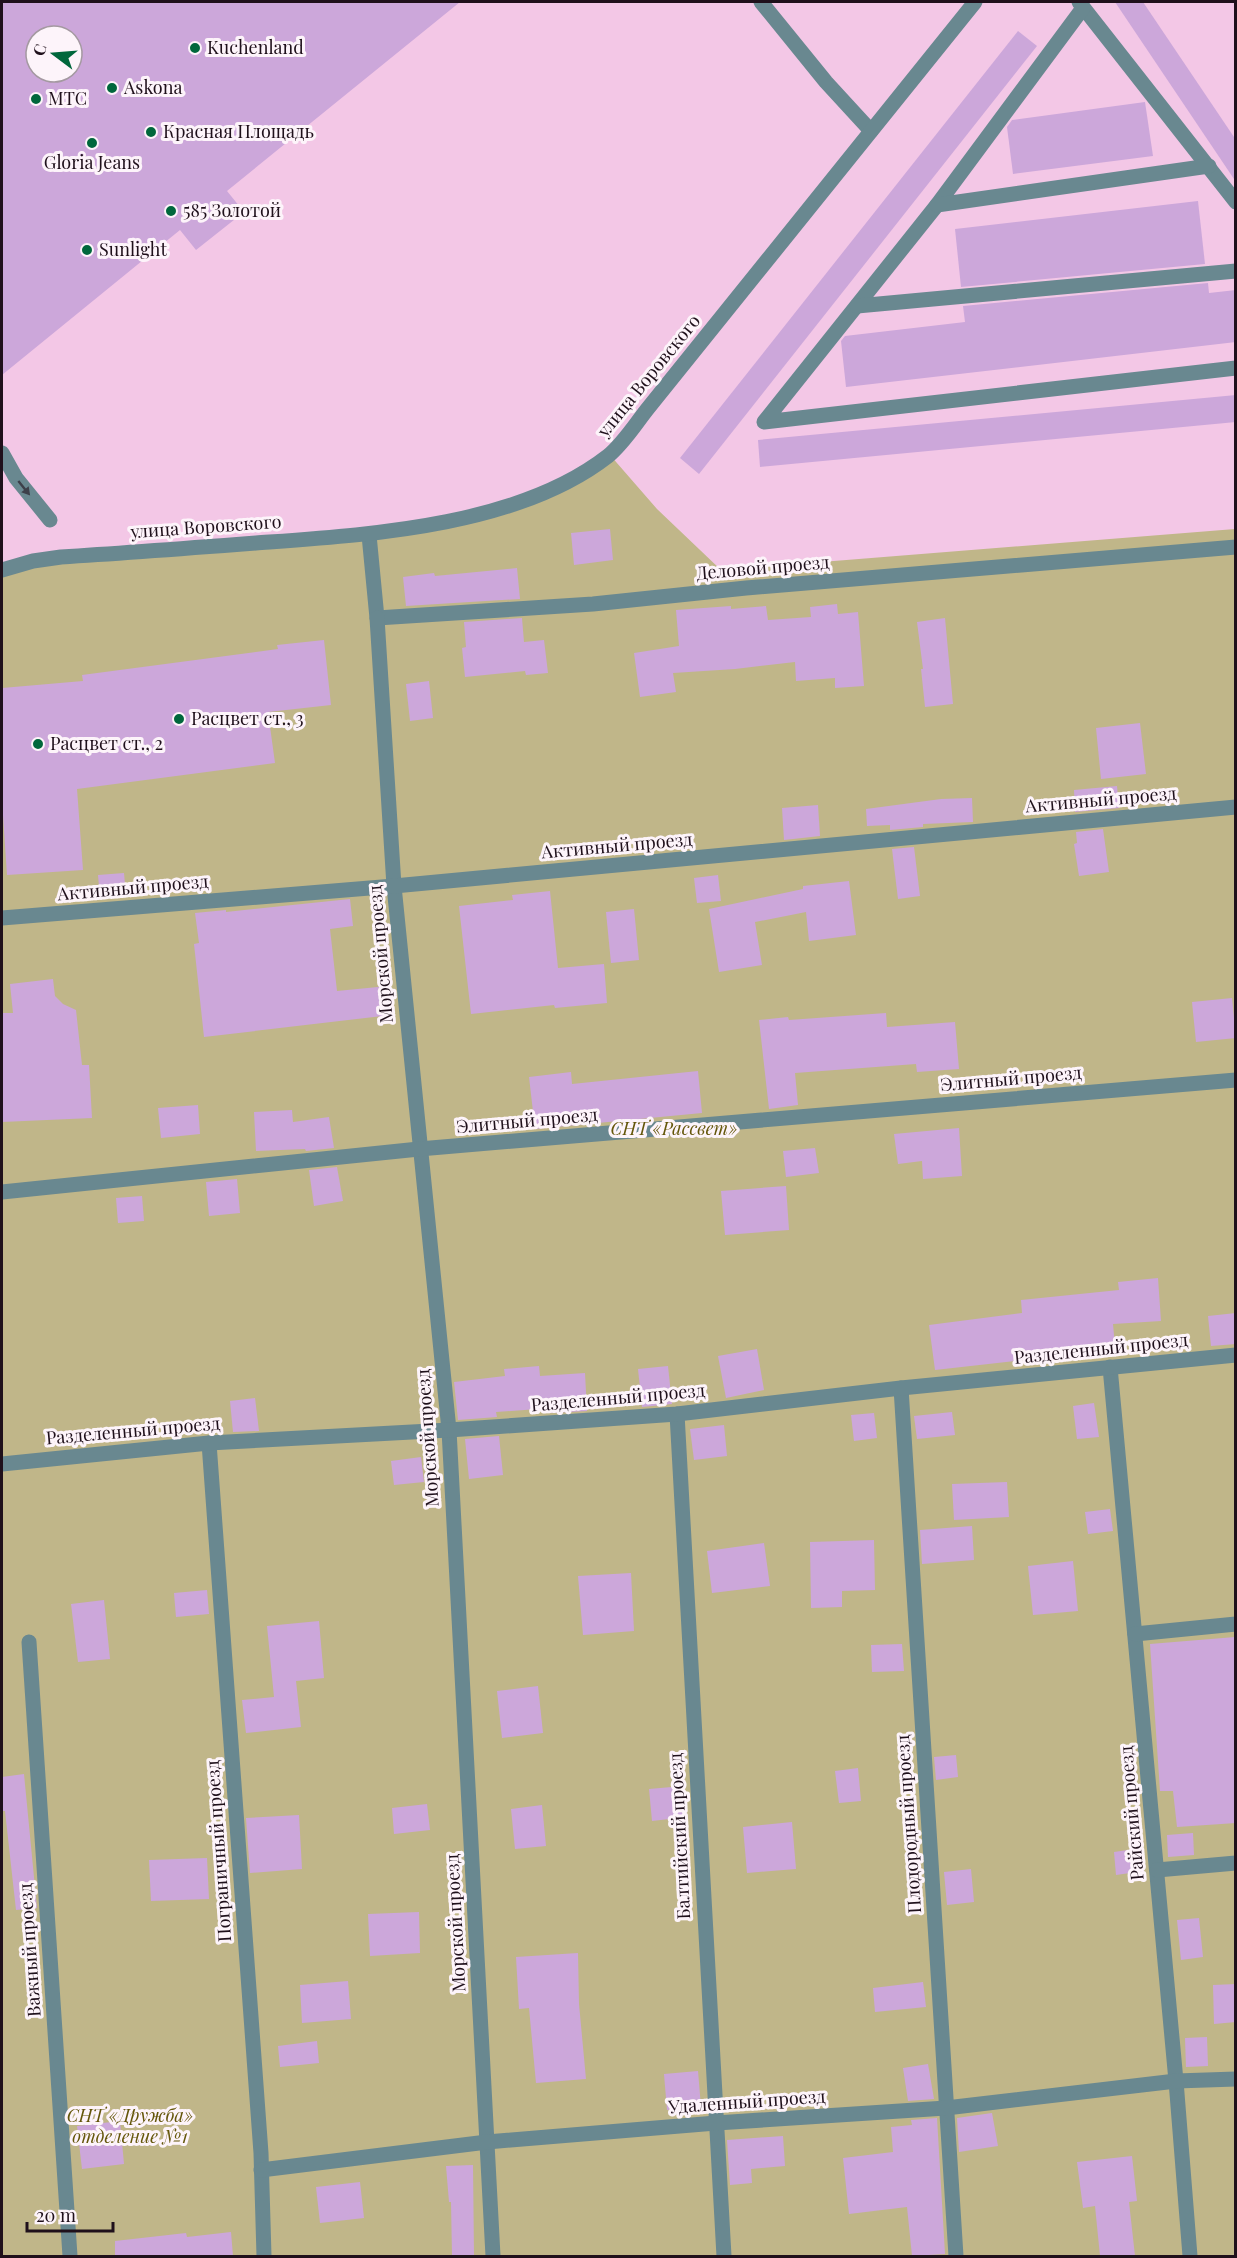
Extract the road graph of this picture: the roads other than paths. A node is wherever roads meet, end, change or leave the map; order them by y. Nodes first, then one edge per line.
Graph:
1 (761, 2) edge
2 (975, 2) edge
3 (1081, 5) edge
4 (871, 131) junction
5 (1209, 166) junction
6 (1236, 202) edge
7 (937, 205) junction
8 (1236, 271) edge
9 (857, 306) junction
10 (1236, 368) edge
11 (2, 453) edge
12 (50, 520) dead end
13 (369, 535) junction
14 (1236, 547) edge
15 (2, 570) edge
16 (377, 618) junction
17 (1236, 807) edge
18 (394, 886) junction
19 (2, 918) edge
20 (1236, 1080) edge
21 (419, 1149) junction
22 (2, 1192) edge
23 (1236, 1355) edge
24 (1110, 1367) junction
25 (901, 1388) junction
26 (677, 1414) junction
27 (449, 1430) junction
28 (210, 1443) junction
29 (2, 1464) edge
30 (1236, 1624) edge
31 (1135, 1634) junction
32 (29, 1642) dead end
33 (1236, 1863) edge
34 (1157, 1870) junction
35 (1236, 2079) edge
36 (1176, 2081) junction
37 (946, 2108) junction
38 (716, 2123) junction
39 (487, 2142) junction
40 (261, 2170) junction
41 (70, 2256) edge
42 (264, 2256) edge
43 (493, 2256) edge
44 (724, 2256) edge
45 (956, 2256) edge
46 (1190, 2256) edge

1 - 4 street
2 - 4 street, улица Воровского
3 - 5 street
3 - 7 street
4 - 13 street, улица Воровского
5 - 6 street
5 - 7 street
7 - 9 street
8 - 9 street
9 - 10 street
11 -> 12 street
13 - 15 street, улица Воровского
13 - 16 street
14 - 16 street, Деловой проезд
16 - 18 street, Морской проезд
17 - 18 street, Активный проезд
18 - 19 street, Активный проезд
18 - 21 street, Морской проезд
20 - 21 street, Элитный проезд
21 - 22 street, Элитный проезд
21 - 27 street, Морской проезд
23 - 24 street, Разделенный проезд
24 - 25 street, Разделенный проезд
24 - 31 street, Райский проезд
25 - 26 street, Разделенный проезд
25 - 37 street, Плодородный проезд
26 - 27 street, Разделенный проезд
26 - 38 street, Балтийский проезд
27 - 28 street, Разделенный проезд
27 - 39 street, Морской проезд
28 - 29 street, Разделенный проезд
28 - 40 street, Пограничный проезд
30 - 31 street
31 - 34 street, Райский проезд
32 - 41 street, Важный проезд
33 - 34 street
34 - 36 street, Райский проезд
35 - 36 street, Удаленный проезд
36 - 37 street, Удаленный проезд
36 - 46 street, Райский проезд
37 - 38 street, Удаленный проезд
37 - 45 street, Плодородный проезд
38 - 39 street, Удаленный проезд
38 - 44 street, Балтийский проезд
39 - 40 street, Удаленный проезд
39 - 43 street, Морской проезд
40 - 42 street, Пограничный проезд

